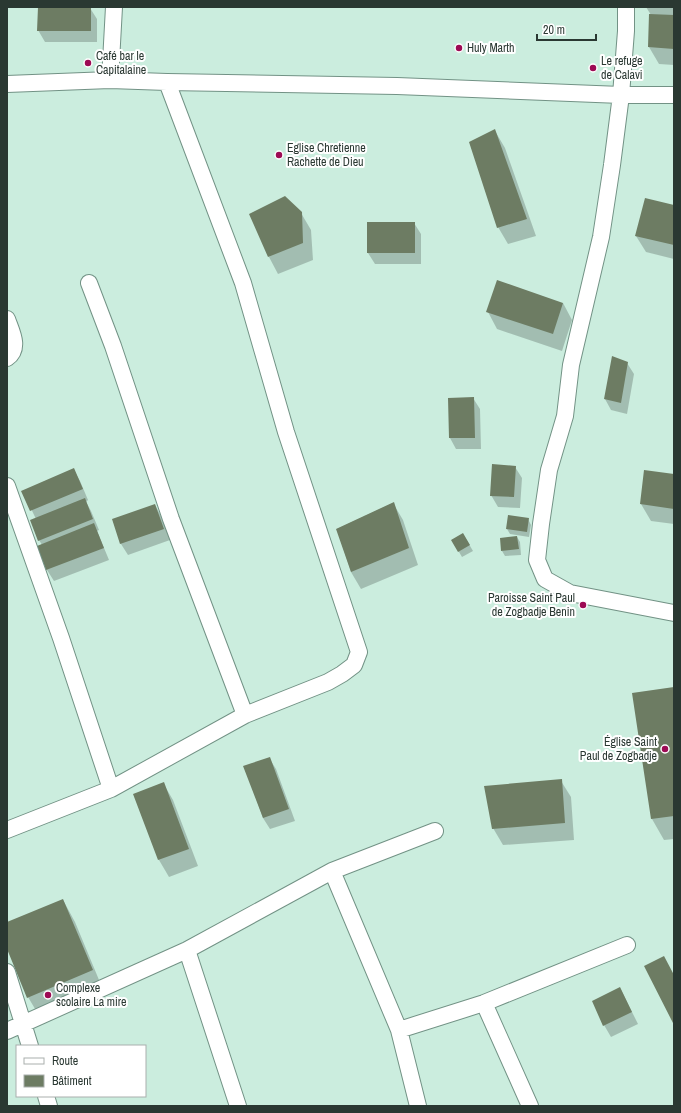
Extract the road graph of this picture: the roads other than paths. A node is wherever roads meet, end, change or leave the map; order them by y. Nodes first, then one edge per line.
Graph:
1 (114, 7) edge
2 (626, 7) edge
3 (110, 80) junction
4 (167, 82) junction
5 (7, 84) edge
6 (621, 95) junction
7 (674, 95) edge
8 (89, 283) dead end
9 (7, 319) edge
10 (7, 358) edge
11 (7, 486) edge
12 (674, 613) edge
13 (245, 715) junction
14 (111, 789) junction
15 (7, 830) edge
16 (435, 831) dead end
17 (332, 871) junction
18 (627, 946) dead end
19 (187, 950) junction
20 (7, 972) edge
21 (484, 1002) junction
22 (23, 1024) junction
23 (399, 1030) junction
24 (7, 1031) edge
25 (30, 1045) edge
26 (238, 1106) edge
27 (418, 1106) edge
28 (530, 1106) edge

1 - 3 street
2 - 6 street
3 - 4 street
3 - 5 street
4 - 6 street
4 - 13 street
6 - 7 street
6 - 12 street
8 - 13 street
9 - 10 street
11 - 14 street
13 - 14 street
14 - 15 street
16 - 17 street
17 - 19 street
17 - 23 street
18 - 21 street
19 - 22 street
19 - 26 street
20 - 22 street
21 - 23 street
21 - 28 street
22 - 24 street
22 - 25 street
23 - 27 street

